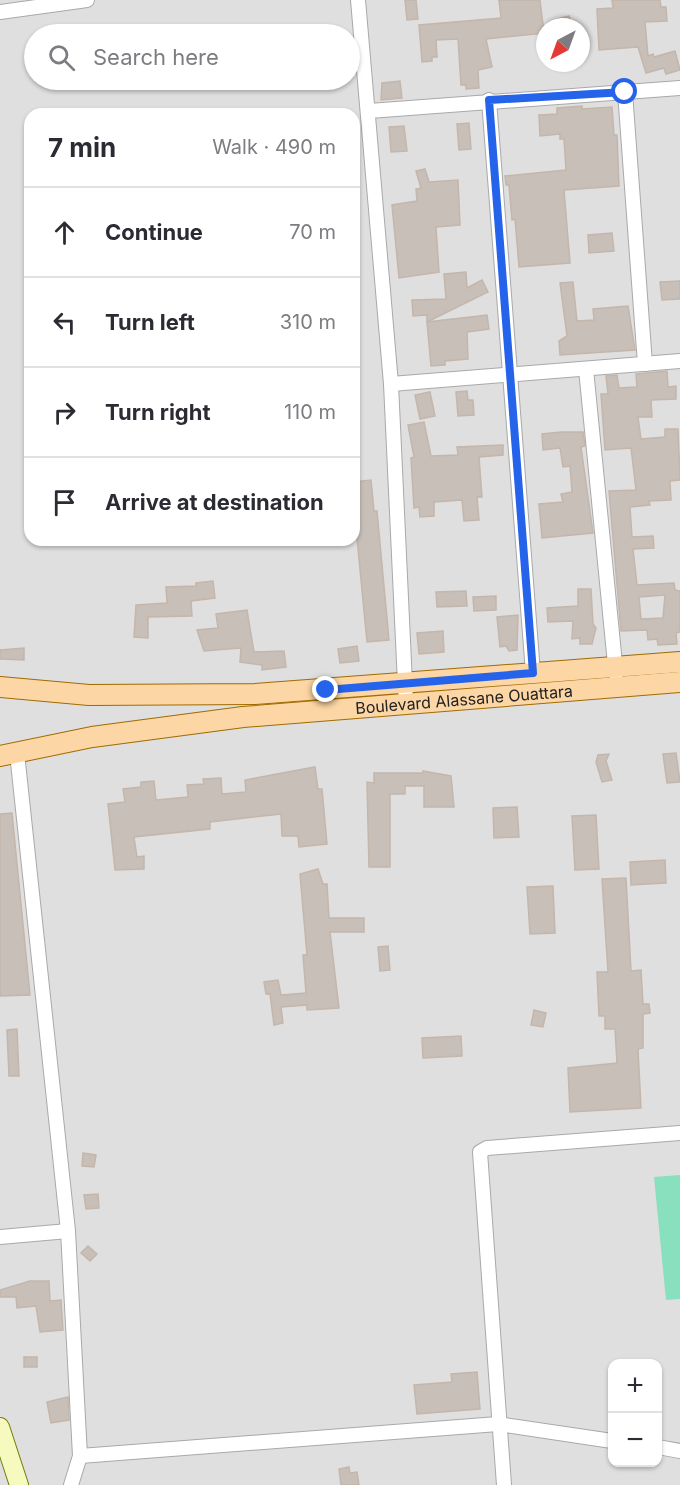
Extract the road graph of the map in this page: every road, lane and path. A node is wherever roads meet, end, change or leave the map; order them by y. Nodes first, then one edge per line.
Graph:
1 (87, 0) edge
2 (358, 0) edge
3 (27, 4) edge
4 (0, 12) edge
5 (680, 88) edge
6 (625, 92) junction
7 (489, 100) junction
8 (369, 111) junction
9 (680, 361) edge
10 (645, 364) junction
11 (586, 369) junction
12 (511, 374) junction
13 (391, 384) junction
14 (680, 662) edge
15 (533, 673) junction
16 (616, 676) junction
17 (680, 682) edge
18 (404, 684) junction
19 (0, 687) edge
20 (406, 705) junction
21 (9, 755) edge
22 (680, 1134) edge
23 (68, 1231) junction
24 (0, 1237) edge
25 (498, 1424) junction
26 (0, 1427) edge
27 (608, 1440) edge
28 (662, 1448) edge
29 (680, 1451) edge
30 (80, 1456) junction
31 (19, 1485) edge
32 (71, 1485) edge
33 (504, 1485) edge

1 - 3 street
2 - 8 street
3 - 4 street
5 - 6 street
6 - 7 street
6 - 10 street
7 - 8 street
7 - 12 street
8 - 13 street
9 - 10 street
10 - 11 street
11 - 12 street
11 - 16 street
12 - 13 street
12 - 15 street
13 - 18 street
14 - 16 main road, Boulevard Alassane Ouattara
15 - 16 main road, Boulevard Alassane Ouattara
15 - 18 main road, Boulevard Alassane Ouattara
16 - 17 main road, Boulevard Alassane Ouattara
16 - 20 main road, Boulevard Alassane Ouattara
18 - 19 main road, Boulevard Alassane Ouattara
18 - 20 street
20 - 21 main road, Boulevard Alassane Ouattara
21 - 23 street
22 - 25 street
23 - 24 street
23 - 30 street
25 - 27 street
25 - 30 street
25 - 33 street
26 - 31 street
28 - 29 street
30 - 32 street

